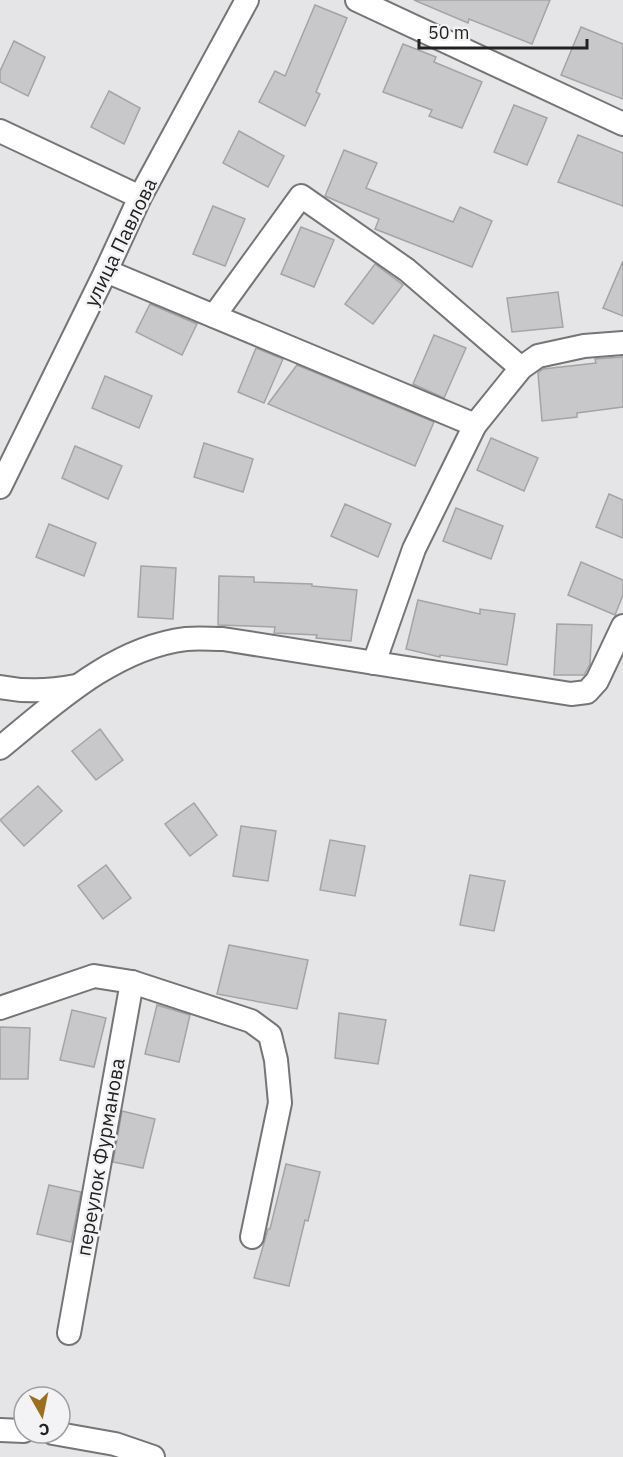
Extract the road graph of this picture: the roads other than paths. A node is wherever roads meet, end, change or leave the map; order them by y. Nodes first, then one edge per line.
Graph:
1 (247, 0) edge
2 (357, 0) edge
3 (623, 124) edge
4 (0, 131) edge
5 (140, 197) junction
6 (106, 271) junction
7 (214, 316) junction
8 (623, 343) edge
9 (521, 368) junction
10 (475, 425) junction
11 (0, 487) edge
12 (623, 626) edge
13 (374, 663) junction
14 (78, 686) junction
15 (0, 687) edge
16 (0, 748) edge
17 (132, 982) junction
18 (0, 1008) edge
19 (252, 1237) dead end
20 (69, 1333) dead end
21 (72, 1436) edge
22 (153, 1457) edge

1 - 5 street, улица Павлова
2 - 3 street
4 - 5 street
5 - 6 street, улица Павлова
6 - 7 street
6 - 11 street, улица Павлова
7 - 9 street
7 - 10 street
8 - 9 street
9 - 10 street
10 - 13 street
12 - 13 street
13 - 14 street
14 - 15 street
14 - 16 street
17 - 18 street
17 - 19 street
17 - 20 street, переулок Фурманова
21 - 22 street

